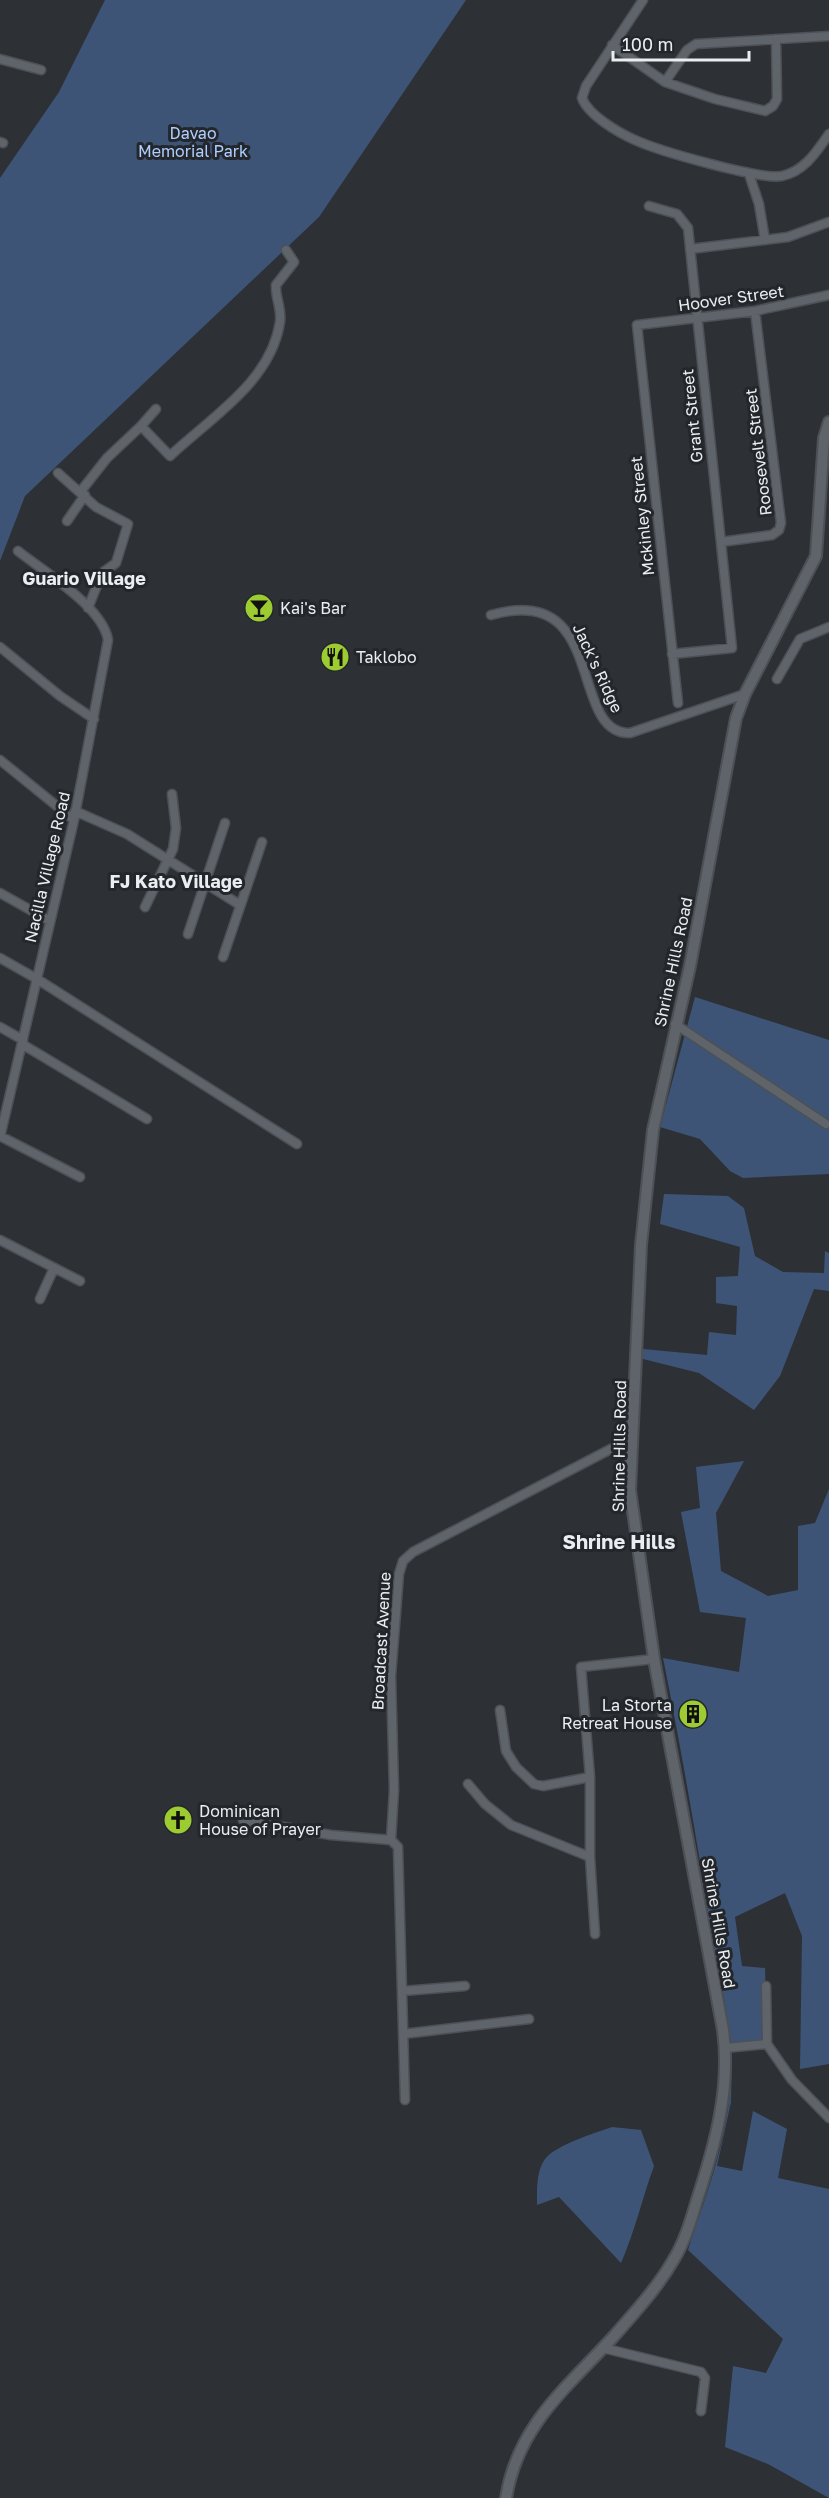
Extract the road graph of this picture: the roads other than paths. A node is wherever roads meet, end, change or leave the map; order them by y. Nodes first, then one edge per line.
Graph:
1 (643, 0) edge
2 (829, 36) edge
3 (776, 39) junction
4 (612, 45) junction
5 (0, 59) edge
6 (41, 70) dead end
7 (664, 82) junction
8 (829, 134) edge
9 (749, 174) junction
10 (649, 206) dead end
11 (829, 222) edge
12 (765, 240) junction
13 (690, 249) junction
14 (286, 250) dead end
15 (829, 295) edge
16 (756, 311) junction
17 (696, 318) junction
18 (637, 325) joint
19 (156, 409) dead end
20 (829, 422) edge
21 (141, 426) junction
22 (58, 473) dead end
23 (83, 493) junction
24 (67, 521) dead end
25 (721, 542) junction
26 (18, 551) dead end
27 (88, 608) junction
28 (491, 615) dead end
29 (829, 627) edge
30 (0, 647) edge
31 (672, 654) junction
32 (777, 678) dead end
33 (745, 694) junction
34 (678, 703) dead end
35 (94, 719) junction
36 (0, 760) edge
37 (172, 794) dead end
38 (74, 815) junction
39 (225, 823) dead end
40 (262, 842) dead end
41 (168, 859) junction
42 (205, 883) junction
43 (0, 893) edge
44 (240, 905) junction
45 (145, 907) dead end
46 (50, 921) junction
47 (188, 934) dead end
48 (223, 957) dead end
49 (0, 958) edge
50 (37, 979) junction
51 (675, 1024) junction
52 (0, 1027) edge
53 (22, 1042) junction
54 (3, 1111) edge
55 (147, 1119) dead end
56 (826, 1124) dead end
57 (0, 1137) edge
58 (297, 1144) dead end
59 (80, 1177) dead end
60 (0, 1240) edge
61 (54, 1268) junction
62 (80, 1281) dead end
63 (40, 1299) dead end
64 (632, 1438) junction
65 (654, 1659) junction
66 (500, 1710) dead end
67 (590, 1777) junction
68 (468, 1784) dead end
69 (243, 1820) dead end
70 (391, 1840) junction
71 (590, 1857) junction
72 (595, 1934) dead end
73 (465, 1986) dead end
74 (766, 1986) dead end
75 (403, 1991) junction
76 (529, 2019) dead end
77 (403, 2034) junction
78 (767, 2044) junction
79 (725, 2048) junction
80 (405, 2100) dead end
81 (829, 2118) edge
82 (603, 2348) junction
83 (701, 2411) dead end
84 (506, 2498) edge

1 - 4 street
2 - 3 street
3 - 7 street
3 - 7 street
4 - 7 street
4 - 9 street
5 - 6 street
8 - 9 street
9 - 12 street
10 - 13 street, Grant Street
11 - 12 street
12 - 13 street
13 - 17 street, Grant Street
14 - 21 street
15 - 16 street, Hoover Street
16 - 17 street, Hoover Street
16 - 25 street, Roosevelt Street
17 - 18 street, Hoover Street
17 - 25 street, Grant Street
18 - 31 street, Mckinley Street
19 - 21 street
20 - 33 street, Shrine Hills Road
21 - 23 street
22 - 23 street
23 - 24 street
23 - 27 street
25 - 31 street, Grant Street
26 - 27 street, Nacilla Village Road
27 - 35 street, Nacilla Village Road
28 - 33 street, Jack's Ridge
29 - 32 street
30 - 35 street
31 - 34 street, Mckinley Street
33 - 51 street, Shrine Hills Road
35 - 38 street, Nacilla Village Road
36 - 38 street
37 - 41 street
38 - 41 street
38 - 46 street, Nacilla Village Road
39 - 42 street
40 - 44 street
41 - 42 street
41 - 45 street
42 - 44 street
42 - 47 street
43 - 46 street
44 - 48 street
46 - 50 street, Nacilla Village Road
49 - 50 street
50 - 53 street, Nacilla Village Road
50 - 58 street
51 - 56 street
51 - 64 street, Shrine Hills Road
52 - 53 street
53 - 54 street, Nacilla Village Road
53 - 55 street
54 - 57 street, Nacilla Village Road
57 - 59 street
60 - 61 street
61 - 62 street
61 - 63 street
64 - 65 street, Shrine Hills Road
64 - 70 street, Broadcast Avenue
65 - 67 street
65 - 79 street, Shrine Hills Road
66 - 67 street
67 - 71 street
68 - 71 street
69 - 70 street
70 - 75 street
71 - 72 street
73 - 75 street
74 - 78 street
75 - 77 street
76 - 77 street
77 - 80 street
78 - 79 street
78 - 81 street
79 - 82 street, Shrine Hills Road
82 - 83 street
82 - 84 street, Shrine Hills Road

